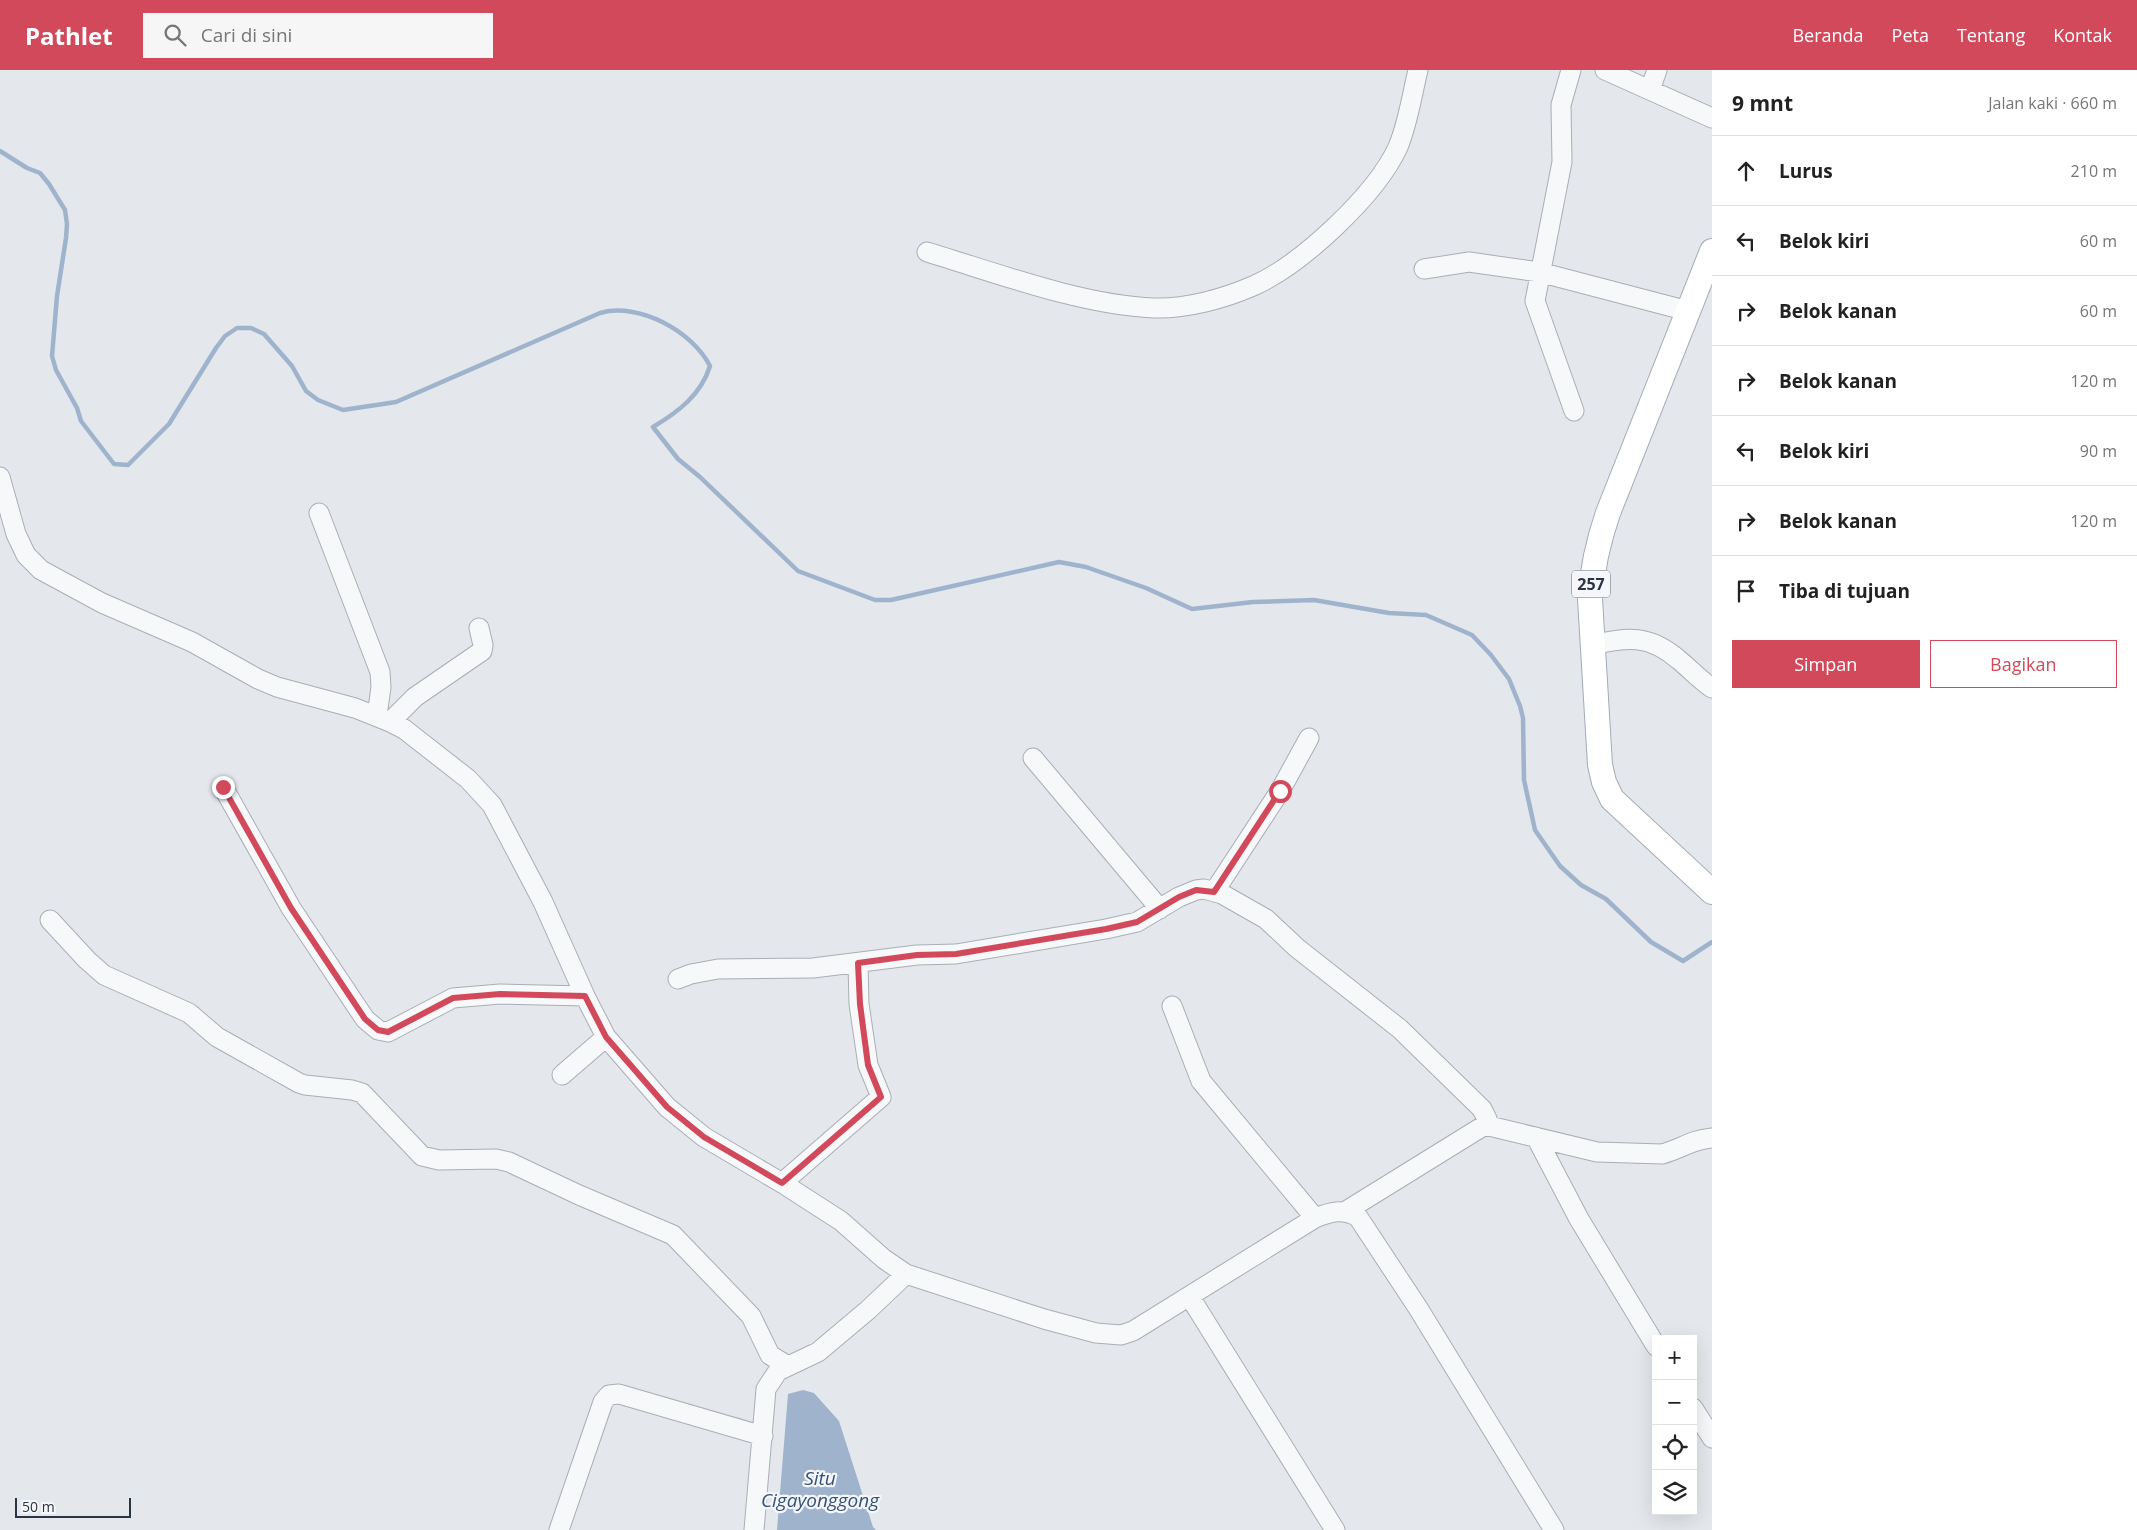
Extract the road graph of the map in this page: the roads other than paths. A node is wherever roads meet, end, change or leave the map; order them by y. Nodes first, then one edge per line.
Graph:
1 (1418, 70) edge
2 (1571, 70) edge
3 (1605, 70) edge
4 (1657, 70) edge
5 (1650, 90) junction
6 (1712, 118) edge
7 (927, 252) dead end
8 (1712, 252) edge
9 (1424, 269) dead end
10 (1539, 272) junction
11 (1688, 311) junction
12 (1574, 411) dead end
13 (0, 477) edge
14 (319, 513) dead end
15 (479, 628) dead end
16 (1591, 645) junction
17 (1712, 688) edge
18 (384, 719) junction
19 (1309, 738) dead end
20 (1032, 758) dead end
21 (223, 787) dead end
22 (1214, 892) junction
23 (1712, 892) edge
24 (1160, 909) junction
25 (50, 920) dead end
26 (858, 963) junction
27 (678, 979) dead end
28 (585, 996) junction
29 (1172, 1006) dead end
30 (606, 1037) junction
31 (562, 1075) dead end
32 (1485, 1125) junction
33 (1536, 1138) junction
34 (1712, 1138) edge
35 (782, 1183) junction
36 (1346, 1211) junction
37 (1315, 1218) junction
38 (906, 1274) junction
39 (1190, 1297) junction
40 (1652, 1339) edge
41 (788, 1366) junction
42 (1697, 1414) edge
43 (763, 1436) junction
44 (1712, 1438) edge
45 (558, 1530) edge
46 (754, 1530) edge
47 (1334, 1530) edge
48 (1554, 1530) edge

1 - 7 street
2 - 10 street
3 - 5 street
4 - 5 street
5 - 6 street
8 - 11 main road, 257
9 - 10 street
10 - 11 street
10 - 12 street
11 - 16 main road, 257
13 - 18 street
14 - 18 street
15 - 18 street
16 - 17 street
16 - 23 main road, 257
18 - 28 street
19 - 22 street
20 - 24 street
21 - 28 street
22 - 24 street
22 - 32 street
24 - 26 street
25 - 41 street
26 - 27 street
26 - 35 street
28 - 30 street
29 - 37 street
30 - 31 street
30 - 35 street
32 - 33 street
32 - 36 street
33 - 34 street
33 - 40 street
35 - 38 street
36 - 37 street
36 - 48 street
37 - 39 street
38 - 39 street
38 - 41 street
39 - 47 street
41 - 43 street
42 - 44 street
43 - 45 street
43 - 46 street

